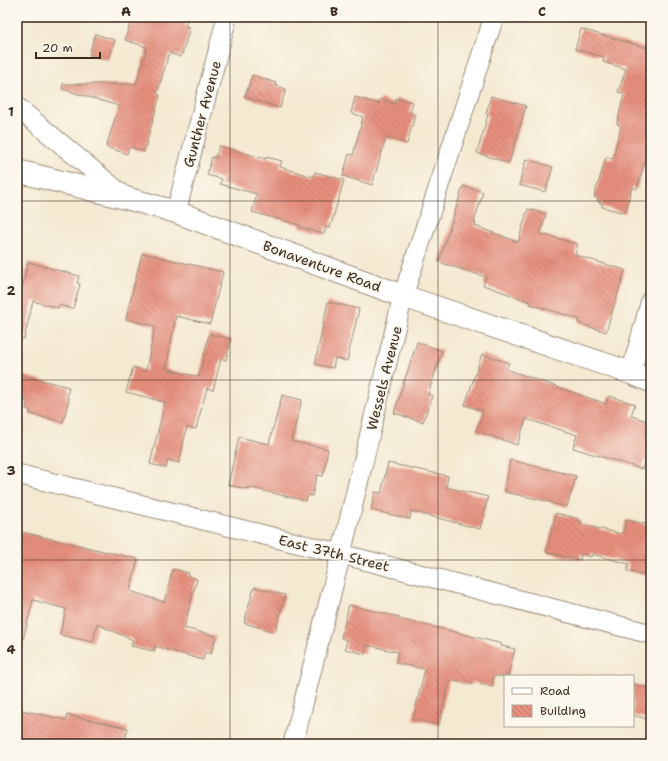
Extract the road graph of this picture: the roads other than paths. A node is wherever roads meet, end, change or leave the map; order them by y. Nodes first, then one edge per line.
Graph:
1 (227, 17) edge
2 (494, 17) edge
3 (17, 107) edge
4 (17, 171) edge
5 (126, 198) junction
6 (176, 212) junction
7 (403, 296) junction
8 (651, 300) edge
9 (631, 373) junction
10 (651, 381) edge
11 (17, 474) edge
12 (341, 554) junction
13 (651, 634) edge
14 (293, 744) edge

1 - 6 street, Gunther Avenue
2 - 7 street, Wessels Avenue
3 - 5 street, Bonaventure Road
4 - 5 street
5 - 6 street, Bonaventure Road
6 - 7 street, Bonaventure Road
7 - 9 street, Bonaventure Road
7 - 12 street, Wessels Avenue
8 - 9 street
9 - 10 street, Bonaventure Road
11 - 12 street, East 37th Street
12 - 13 street, East 37th Street
12 - 14 street, Wessels Avenue

